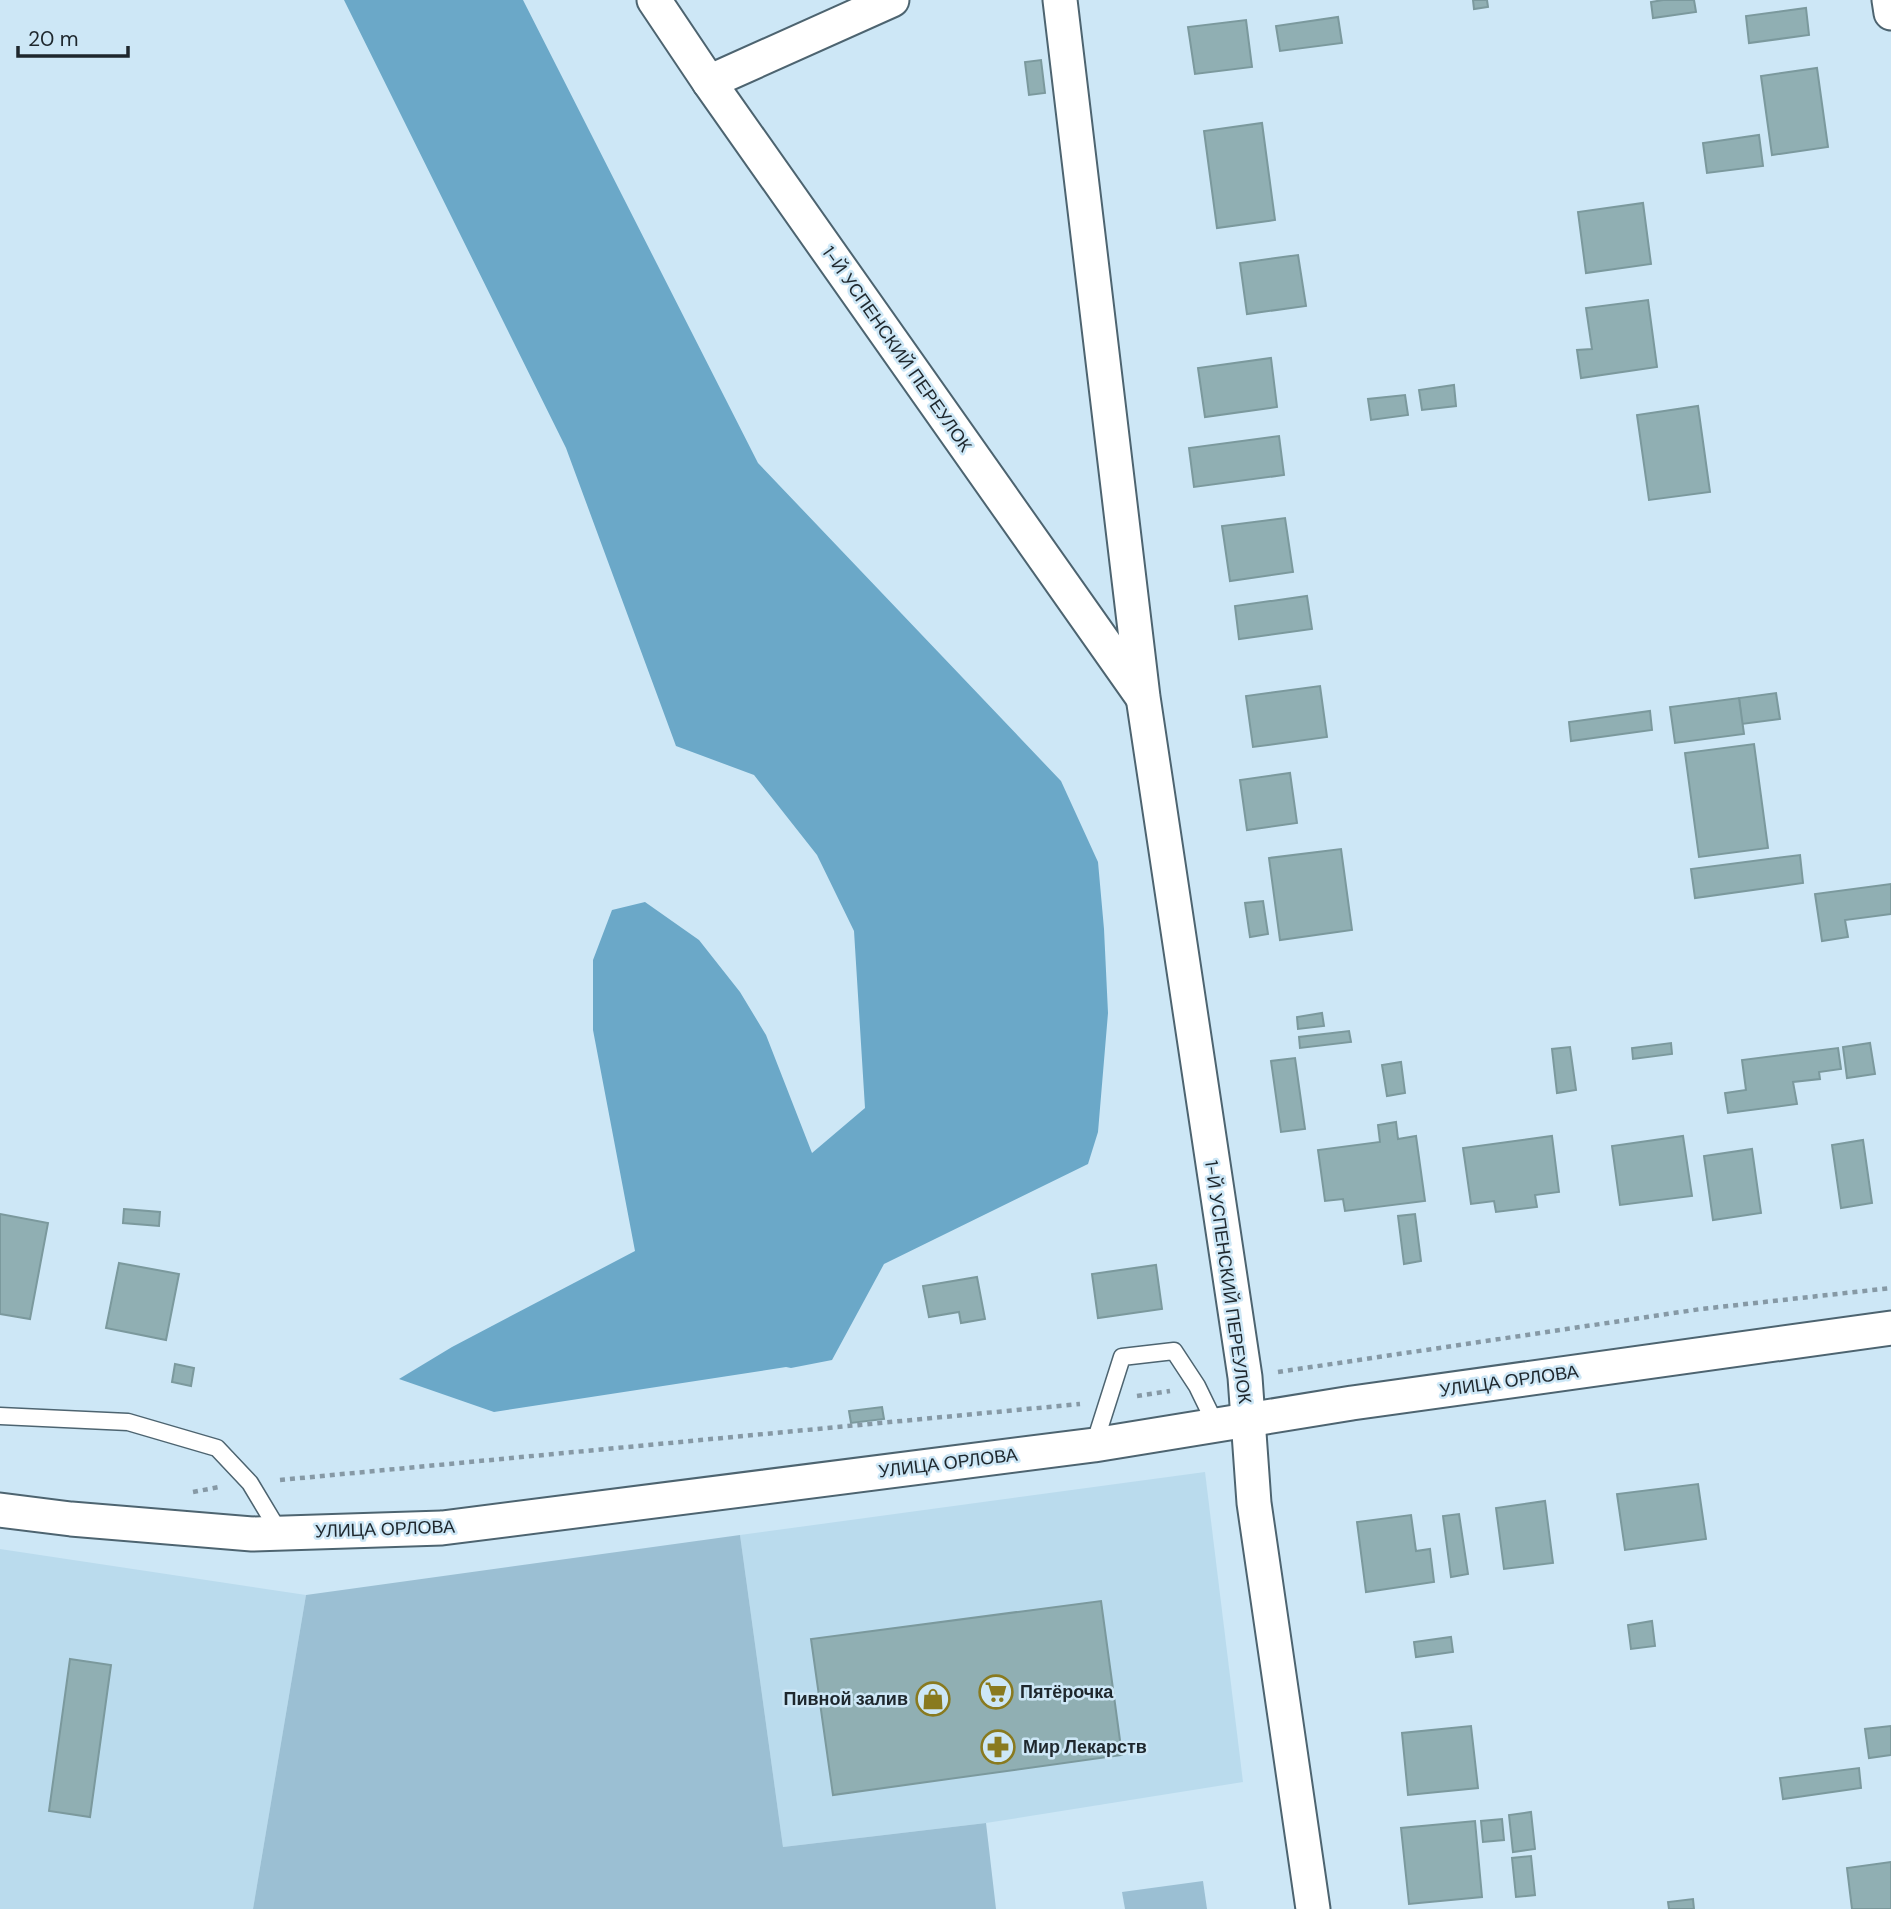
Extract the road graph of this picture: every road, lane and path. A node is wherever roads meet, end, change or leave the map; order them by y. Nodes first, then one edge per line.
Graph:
1 (654, 0) edge
2 (892, 0) edge
3 (1060, 0) edge
4 (1889, 0) edge
5 (1891, 13) edge
6 (709, 82) junction
7 (1143, 696) junction
8 (1891, 1288) edge
9 (1891, 1328) edge
10 (1245, 1377) junction
11 (1198, 1386) junction
12 (1109, 1401) junction
13 (0, 1416) edge
14 (1231, 1423) junction
15 (1094, 1445) junction
16 (250, 1483) junction
17 (188, 1493) dead end
18 (0, 1510) edge
19 (281, 1533) junction
20 (1313, 1909) edge

1 - 6 street, 1-Й УСПЕНСКИЙ ПЕРЕУЛОК
2 - 6 street
3 - 7 street, 1-Й УСПЕНСКИЙ ПЕРЕУЛОК
4 - 5 street
6 - 7 street, 1-Й УСПЕНСКИЙ ПЕРЕУЛОК
7 - 10 street, 1-Й УСПЕНСКИЙ ПЕРЕУЛОК
8 - 10 path
9 - 14 street, УЛИЦА ОРЛОВА
10 - 14 street, 1-Й УСПЕНСКИЙ ПЕРЕУЛОК
11 - 12 path
11 - 12 lane
11 - 14 lane
12 - 15 lane
12 - 16 path
13 - 16 lane
14 - 15 street, УЛИЦА ОРЛОВА
14 - 20 street, 1-Й УСПЕНСКИЙ ПЕРЕУЛОК
15 - 19 street, УЛИЦА ОРЛОВА
16 - 17 path
16 - 19 lane
18 - 19 street, УЛИЦА ОРЛОВА

